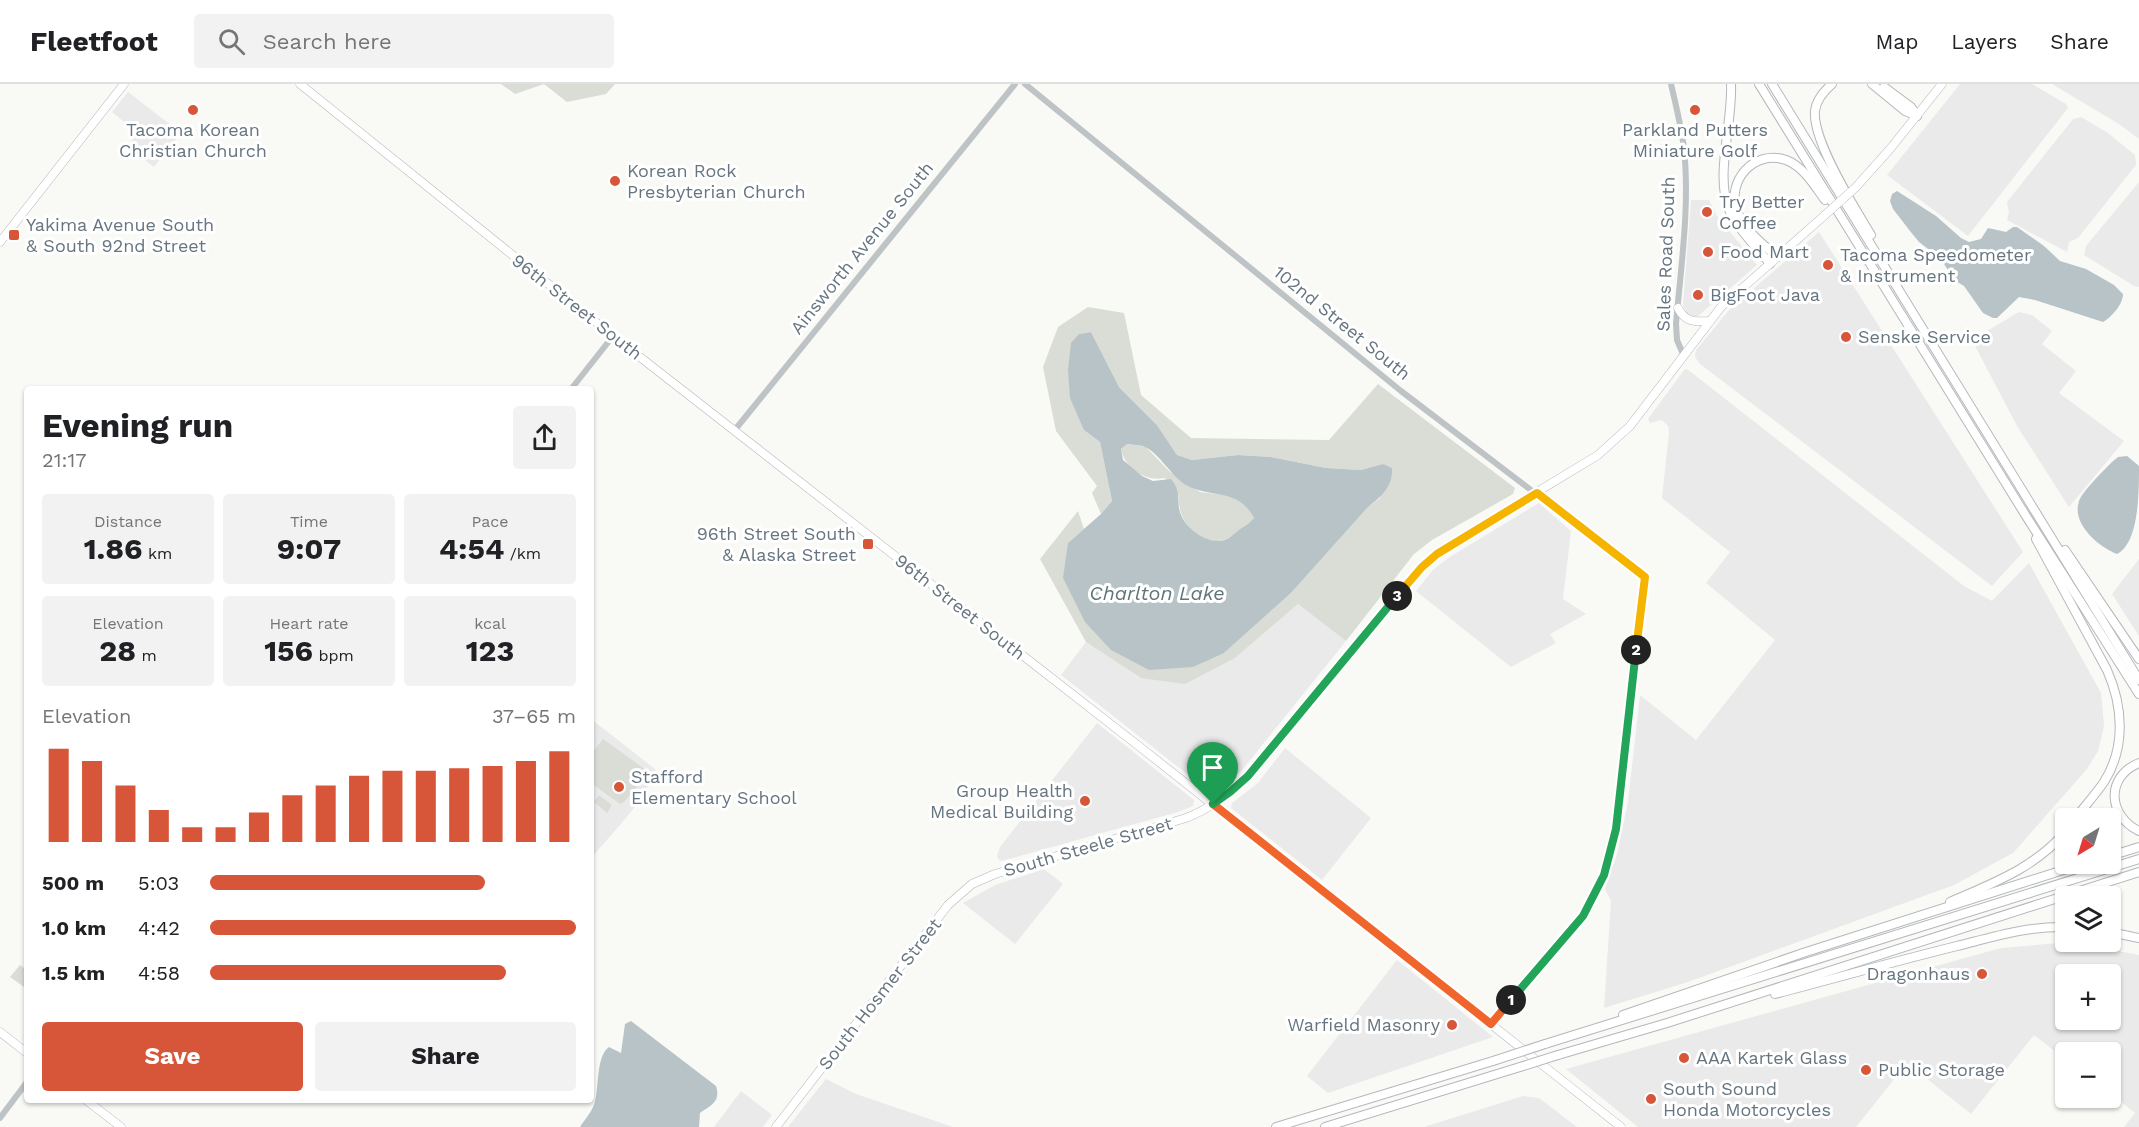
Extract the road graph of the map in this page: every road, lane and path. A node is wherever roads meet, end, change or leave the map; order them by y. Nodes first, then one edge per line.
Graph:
1 (124, 84) edge
2 (300, 84) edge
3 (1015, 84) edge
4 (1025, 84) edge
5 (1671, 84) edge
6 (1731, 84) edge
7 (1759, 84) edge
8 (1772, 84) edge
9 (1832, 84) edge
10 (1872, 84) edge
11 (1881, 84) edge
12 (1942, 84) edge
13 (1917, 116) junction
14 (0, 242) edge
15 (1777, 257) junction
16 (1882, 263) junction
17 (1770, 264) junction
18 (1875, 271) junction
19 (1678, 308) junction
20 (1710, 321) junction
21 (613, 336) junction
22 (1683, 354) junction
23 (574, 386) edge
24 (734, 431) junction
25 (1537, 493) junction
26 (2029, 513) junction
27 (2139, 659) edge
28 (2139, 680) edge
29 (2139, 694) edge
30 (2139, 763) edge
31 (1213, 804) junction
32 (2084, 808) edge
33 (2139, 831) edge
34 (2055, 842) edge
35 (2139, 847) edge
36 (2121, 853) edge
37 (2139, 859) edge
38 (2139, 872) edge
39 (2055, 873) edge
40 (994, 874) joint
41 (1904, 922) junction
42 (2055, 927) edge
43 (2121, 934) edge
44 (2139, 939) edge
45 (1667, 1023) junction
46 (1491, 1024) junction
47 (0, 1032) edge
48 (1558, 1040) junction
49 (24, 1051) edge
50 (24, 1086) edge
51 (90, 1103) edge
52 (0, 1118) edge
53 (121, 1127) edge
54 (776, 1127) edge
55 (1276, 1127) edge
56 (1325, 1127) edge
57 (1621, 1127) edge

1 - 14 main road
2 - 21 main road, 96th Street South
3 - 24 street, Ainsworth Avenue South
4 - 25 street, 102nd Street South
5 - 19 street, Sales Road South
6 - 17 highway
7 - 18 highway
8 - 16 highway
9 - 16 highway
10 - 13 highway
11 - 13 highway
12 - 13 main road, South Steele Street
13 - 15 main road, South Steele Street, bridge
15 - 17 main road, South Steele Street
15 - 18 highway
16 - 26 highway
17 - 20 main road, South Steele Street
18 - 26 highway
19 - 20 main road
19 - 22 street, Sales Road South
20 - 22 main road, South Steele Street
21 - 23 street
21 - 24 main road, 96th Street South
22 - 25 main road, South Steele Street
24 - 31 main road, 96th Street South
25 - 31 main road, South Steele Street
25 - 46 street, 102nd Street South
26 - 27 highway
26 - 28 highway
26 - 29 highway
26 - 32 highway
30 - 33 highway
31 - 40 main road, South Steele Street
31 - 46 main road, 96th Street South
34 - 41 highway
35 - 36 highway
37 - 48 highway
38 - 45 highway
39 - 41 highway
40 - 54 main road, South Hosmer Street
41 - 48 highway
42 - 45 highway
43 - 44 highway
45 - 56 highway, bridge
46 - 57 main road, 96th Street South
47 - 49 main road
48 - 55 highway, bridge
50 - 52 street
51 - 53 main road

